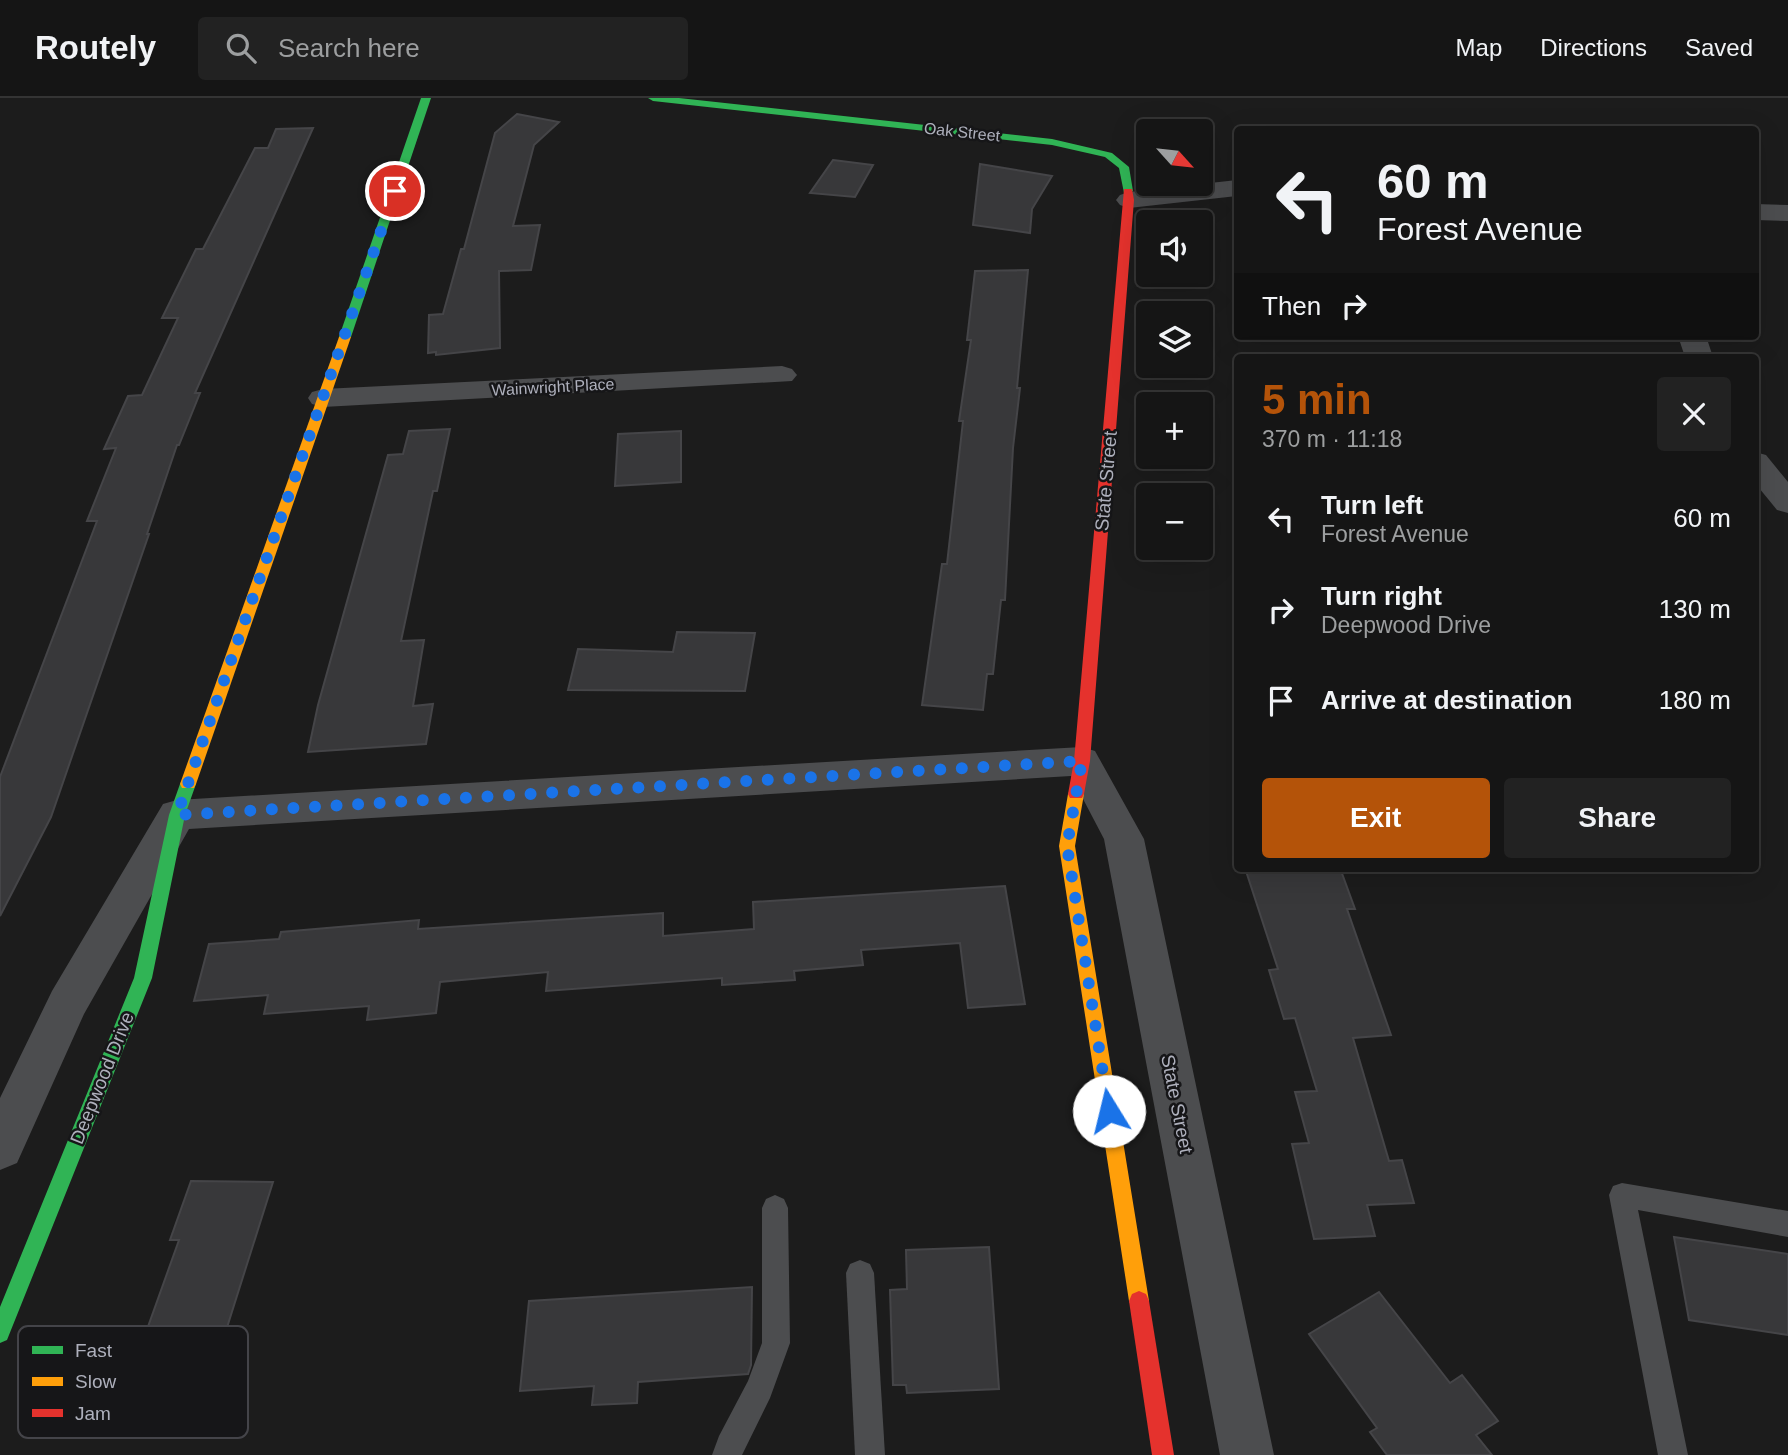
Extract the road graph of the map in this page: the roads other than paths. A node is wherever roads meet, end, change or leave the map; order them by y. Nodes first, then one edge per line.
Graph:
1 (426, 98) edge
2 (653, 98) edge
3 (1234, 188) edge
4 (1129, 200) junction
5 (1759, 212) edge
6 (1788, 213) edge
7 (782, 375) dead end
8 (323, 398) junction
9 (1759, 467) edge
10 (1788, 503) edge
11 (1082, 761) junction
12 (177, 815) junction
13 (0, 1148) edge
14 (775, 1208) dead end
15 (1788, 1224) edge
16 (860, 1273) dead end
17 (0, 1333) edge
18 (727, 1455) edge
19 (870, 1455) edge
20 (1163, 1455) edge
21 (1247, 1455) edge
22 (1673, 1455) edge

1 - 8 street, Deepwood Drive
2 - 4 street, Oak Street
3 - 4 street
4 - 11 street, State Street
5 - 6 street
7 - 8 street, Wainwright Place
8 - 12 street, Deepwood Drive
9 - 10 street
11 - 12 street
11 - 20 street, State Street
11 - 21 street, State Street
12 - 13 street, Deepwood Drive
12 - 17 street, Deepwood Drive
14 - 18 lane
15 - 22 lane
16 - 19 lane

